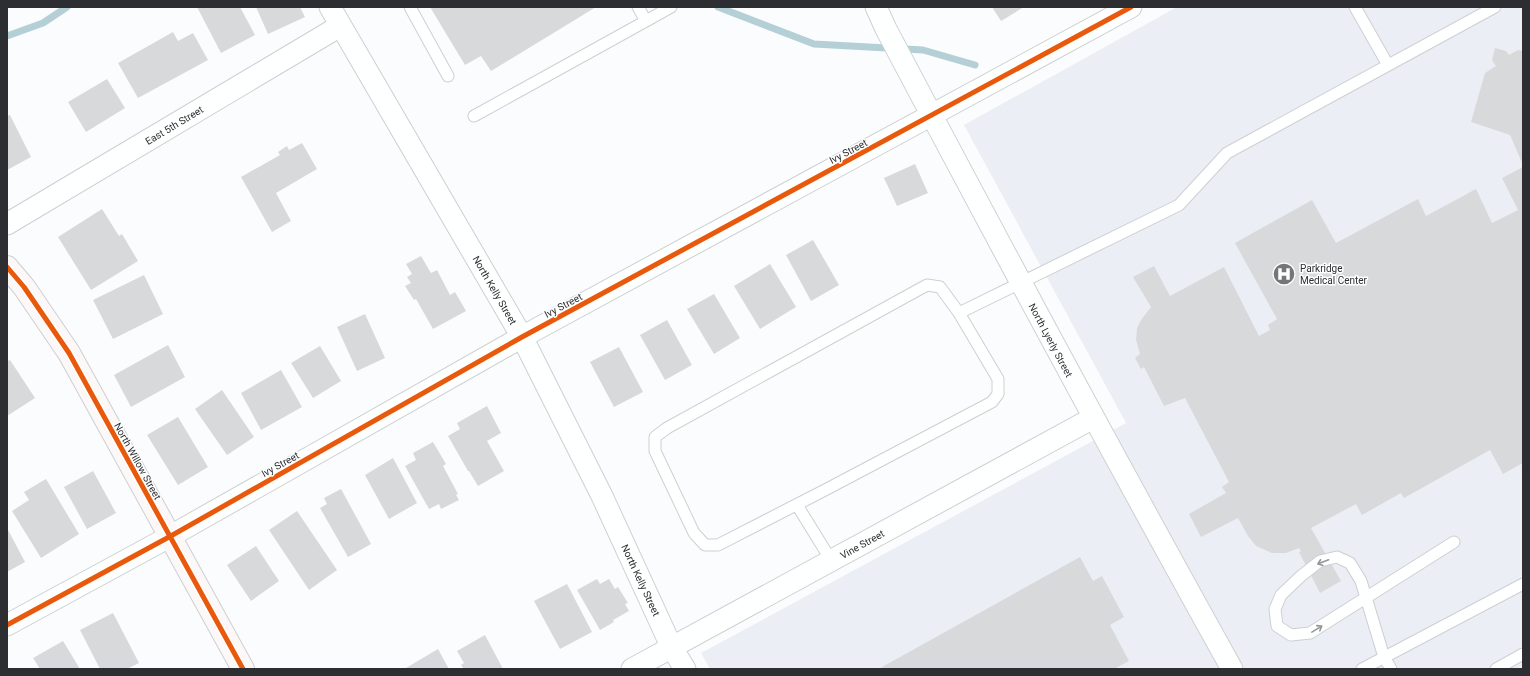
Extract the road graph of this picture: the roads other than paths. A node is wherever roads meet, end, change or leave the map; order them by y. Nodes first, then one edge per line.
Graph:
1 (330, 7) edge
2 (410, 7) edge
3 (638, 7) edge
4 (671, 7) edge
5 (876, 7) edge
6 (1131, 7) edge
7 (1355, 7) edge
8 (1495, 7) edge
9 (646, 21) junction
10 (340, 26) junction
11 (1388, 65) junction
12 (448, 76) dead end
13 (474, 116) dead end
14 (932, 116) junction
15 (7, 224) edge
16 (7, 267) edge
17 (1021, 283) junction
18 (959, 313) junction
19 (522, 337) junction
20 (1093, 418) junction
21 (796, 505) junction
22 (169, 537) junction
23 (1454, 542) dead end
24 (831, 560) junction
25 (1523, 584) edge
26 (1366, 597) junction
27 (7, 625) edge
28 (672, 648) junction
29 (1523, 654) edge
30 (1384, 657) junction
31 (244, 669) edge
32 (632, 669) edge
33 (685, 669) edge
34 (1232, 669) edge
35 (1362, 669) edge
36 (1391, 669) edge
37 (1496, 669) edge

1 - 10 street, North Kelly Street
2 - 12 lane
3 - 9 lane
4 - 9 lane
5 - 14 street, North Lyerly Street
6 - 14 street, Ivy Street
7 - 11 lane
8 - 11 lane
9 - 13 lane
10 - 15 street, East 5th Street
10 - 19 street, North Kelly Street
11 - 17 lane
14 - 17 street, North Lyerly Street
14 - 19 street, Ivy Street
16 - 22 main road, North Willow Street
17 - 18 lane
17 - 20 street, North Lyerly Street
18 - 21 lane
18 - 21 lane
19 - 22 street, Ivy Street
19 - 28 street, North Kelly Street
20 - 24 street, Vine Street
20 - 34 street, North Lyerly Street
21 - 24 lane
22 - 27 street, Ivy Street
22 - 31 main road, North Willow Street
23 - 26 lane
24 - 28 street, Vine Street
25 - 30 lane
26 -> 26 lane
26 - 30 lane
28 - 32 street, Vine Street
28 - 33 street, North Kelly Street
29 - 37 lane
30 - 35 lane
30 - 36 lane

